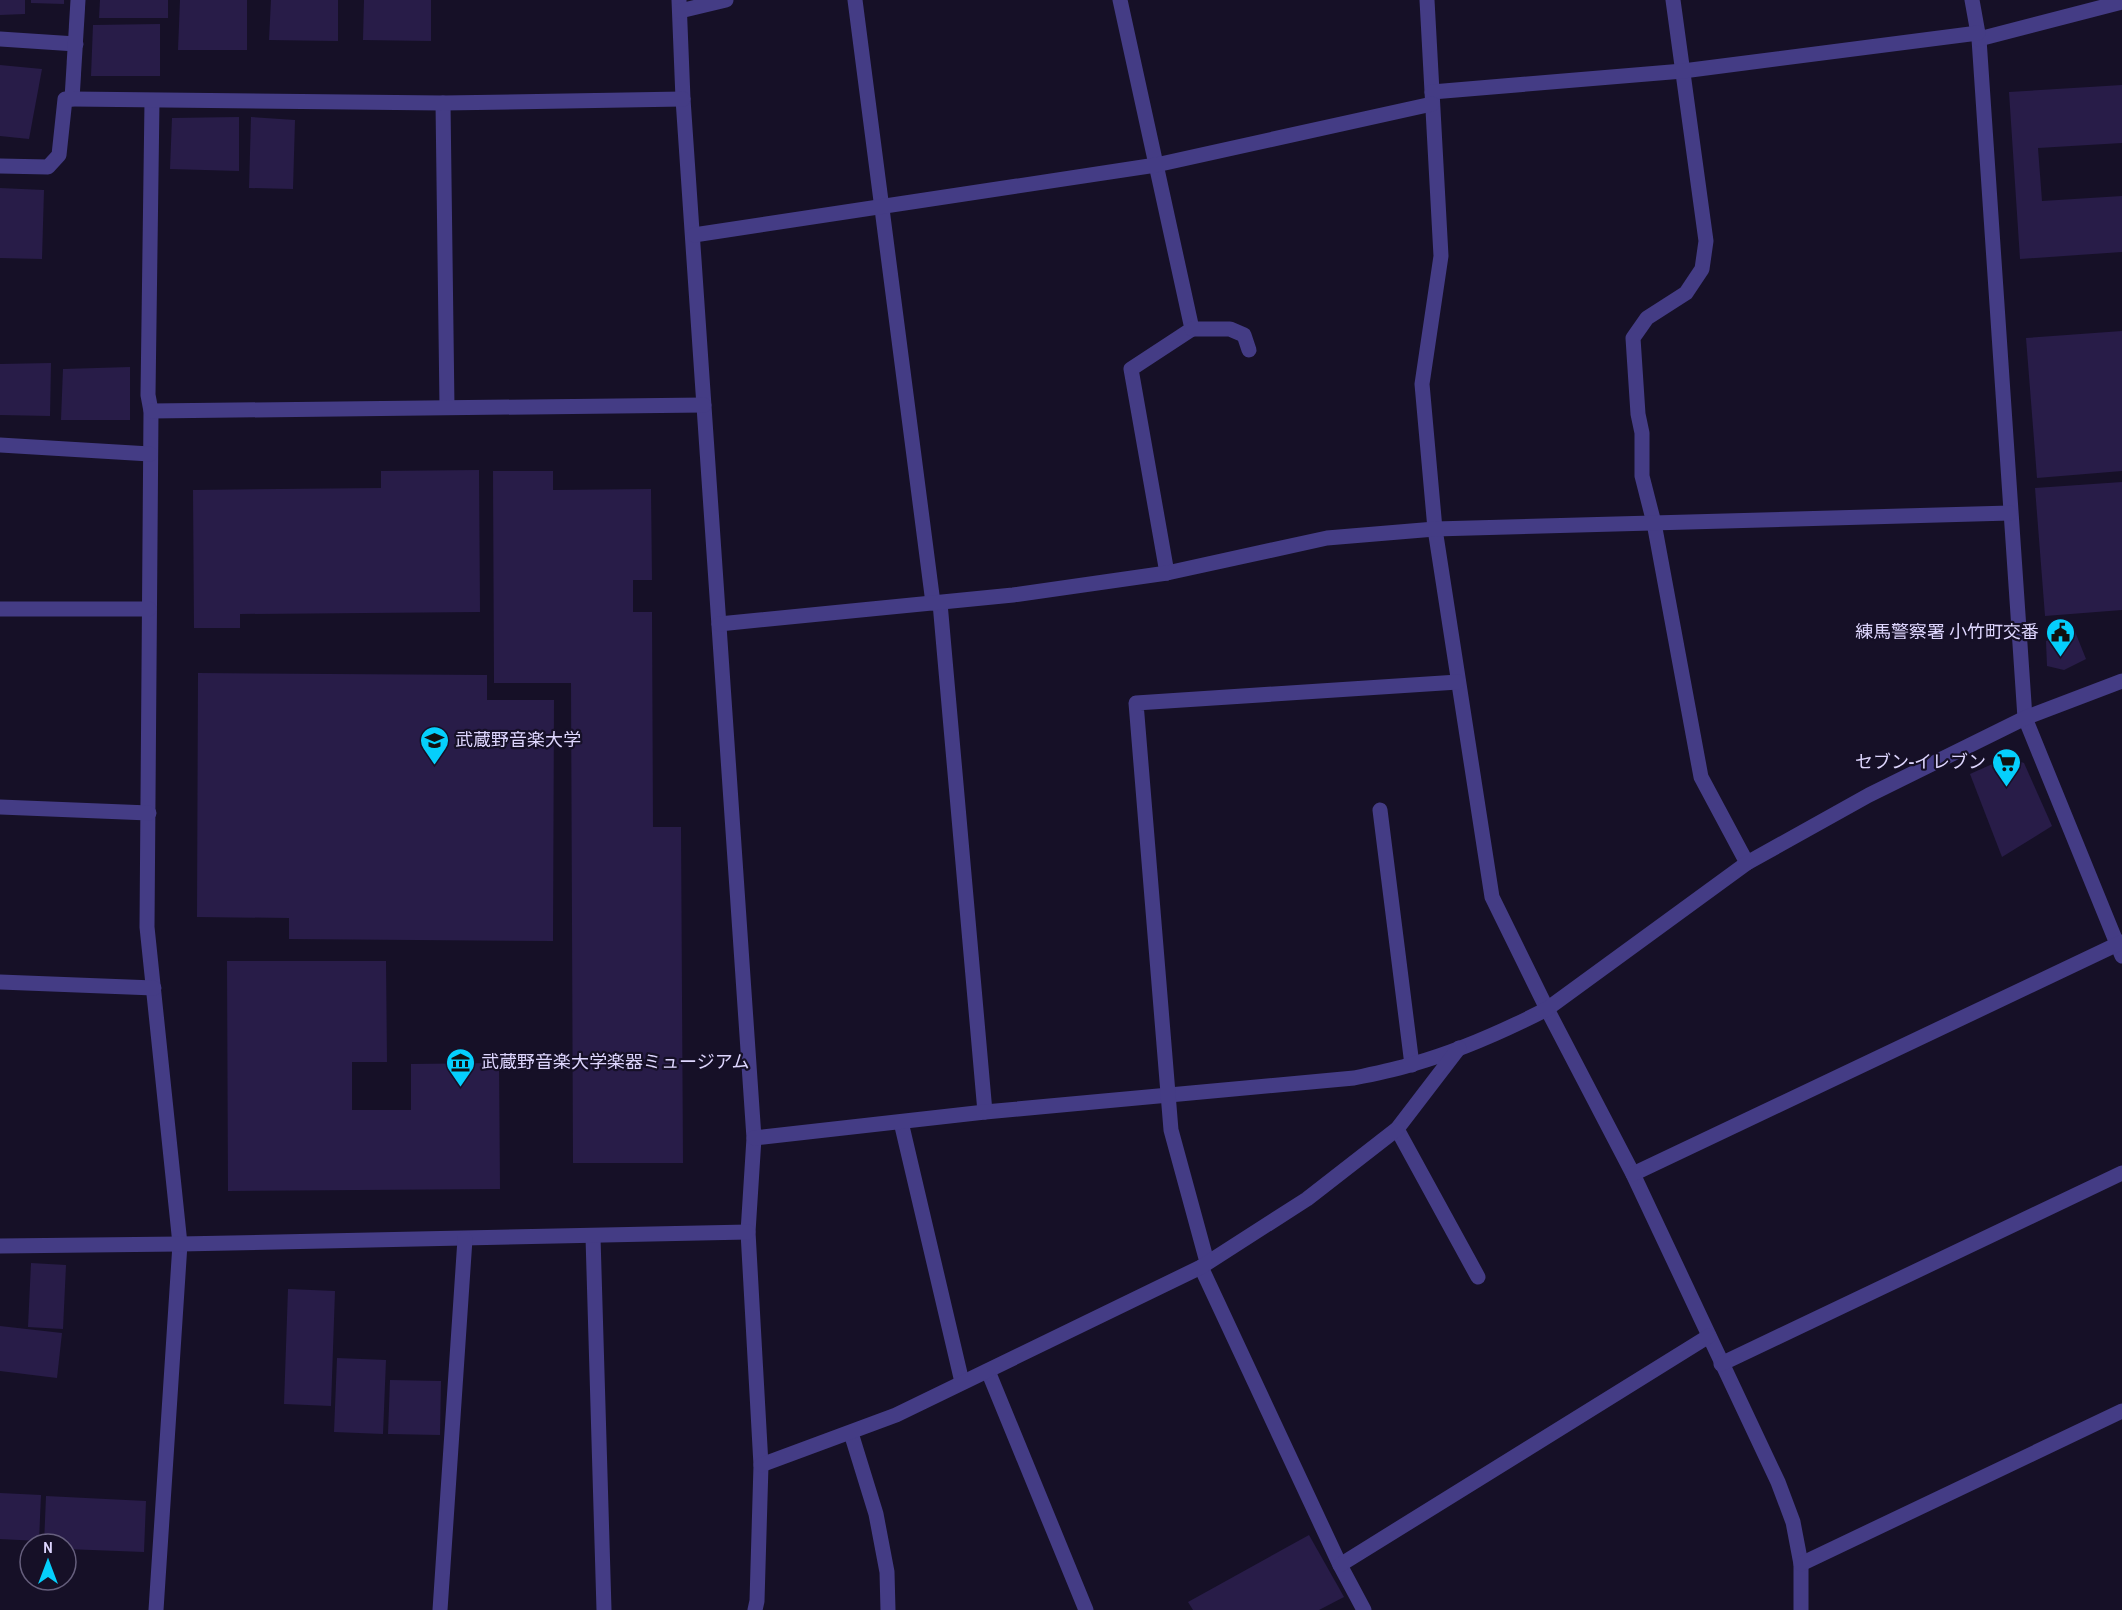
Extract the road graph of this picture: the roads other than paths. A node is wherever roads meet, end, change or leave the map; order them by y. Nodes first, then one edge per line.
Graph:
1 (78, 0) edge
2 (726, 0) edge
3 (855, 0) edge
4 (1120, 0) edge
5 (1426, 0) edge
6 (1673, 0) edge
7 (1972, 0) edge
8 (2122, 2) edge
9 (679, 6) edge
10 (1978, 36) junction
11 (0, 39) edge
12 (76, 44) junction
13 (1683, 71) junction
14 (1432, 98) junction
15 (72, 99) junction
16 (683, 99) junction
17 (152, 101) junction
18 (443, 103) junction
19 (1156, 165) junction
20 (0, 166) edge
21 (882, 207) junction
22 (694, 235) junction
23 (1192, 329) junction
24 (1249, 350) dead end
25 (704, 405) junction
26 (447, 407) junction
27 (150, 411) junction
28 (0, 445) edge
29 (150, 454) junction
30 (2010, 513) junction
31 (1654, 523) junction
32 (1435, 529) junction
33 (1167, 573) junction
34 (936, 603) junction
35 (0, 609) edge
36 (149, 609) junction
37 (719, 624) junction
38 (2122, 681) edge
39 (1458, 682) junction
40 (2025, 718) junction
41 (0, 807) edge
42 (1380, 810) dead end
43 (149, 813) junction
44 (1747, 863) junction
45 (2120, 947) edge
46 (0, 982) edge
47 (154, 988) junction
48 (1546, 1009) junction
49 (1459, 1048) junction
50 (1412, 1065) junction
51 (1167, 1095) junction
52 (985, 1112) junction
53 (901, 1122) junction
54 (1397, 1129) junction
55 (754, 1138) junction
56 (2122, 1173) edge
57 (1633, 1174) junction
58 (748, 1232) junction
59 (593, 1237) junction
60 (465, 1239) junction
61 (180, 1244) junction
62 (0, 1246) edge
63 (1204, 1265) junction
64 (1478, 1277) dead end
65 (1709, 1336) junction
66 (1721, 1364) junction
67 (988, 1371) junction
68 (962, 1382) junction
69 (2122, 1411) edge
70 (851, 1433) junction
71 (761, 1465) junction
72 (1801, 1564) junction
73 (1340, 1565) junction
74 (156, 1610) edge
75 (440, 1610) edge
76 (604, 1610) edge
77 (755, 1610) edge
78 (888, 1610) edge
79 (1086, 1610) edge
80 (1364, 1610) edge
81 (1801, 1610) edge

1 - 12 street
2 - 9 street
3 - 21 street
4 - 19 street
5 - 14 street
6 - 13 street
7 - 10 street
8 - 10 street
9 - 16 street
10 - 13 street
10 - 30 street
11 - 12 street
12 - 15 street
13 - 14 street
13 - 31 street
14 - 19 street
14 - 32 street
15 - 17 street
15 - 20 street
16 - 18 street
16 - 22 street
17 - 18 street
17 - 27 street
18 - 26 street
19 - 21 street
19 - 23 street
21 - 22 street
21 - 34 street
22 - 25 street
23 - 24 street
23 - 33 street
25 - 26 street
25 - 37 street
26 - 27 street
27 - 29 street
28 - 29 street
29 - 36 street
30 - 31 street
30 - 40 street
31 - 32 street
31 - 44 street
32 - 33 street
32 - 39 street
33 - 34 street
34 - 37 street
34 - 52 street
35 - 36 street
36 - 43 street
37 - 55 street
38 - 40 street
39 - 48 street
39 - 51 street
40 - 44 street
40 - 45 street
41 - 43 street
42 - 50 street
43 - 47 street
44 - 48 street
45 - 57 street
46 - 47 street
47 - 61 street
48 - 49 street
48 - 57 street
49 - 50 street
49 - 54 street
50 - 51 street
51 - 52 street
51 - 63 street
52 - 53 street
53 - 55 street
53 - 68 street
54 - 63 street
54 - 64 street
55 - 58 street
56 - 66 street
57 - 65 street
58 - 59 street
58 - 71 street
59 - 60 street
59 - 76 street
60 - 61 street
60 - 75 street
61 - 62 street
61 - 74 street
63 - 67 street
63 - 73 street
65 - 66 street
65 - 73 street
66 - 72 street
67 - 68 street
67 - 79 street
68 - 70 street
69 - 72 street
70 - 71 street
70 - 78 street
71 - 77 street
72 - 81 street
73 - 80 street

